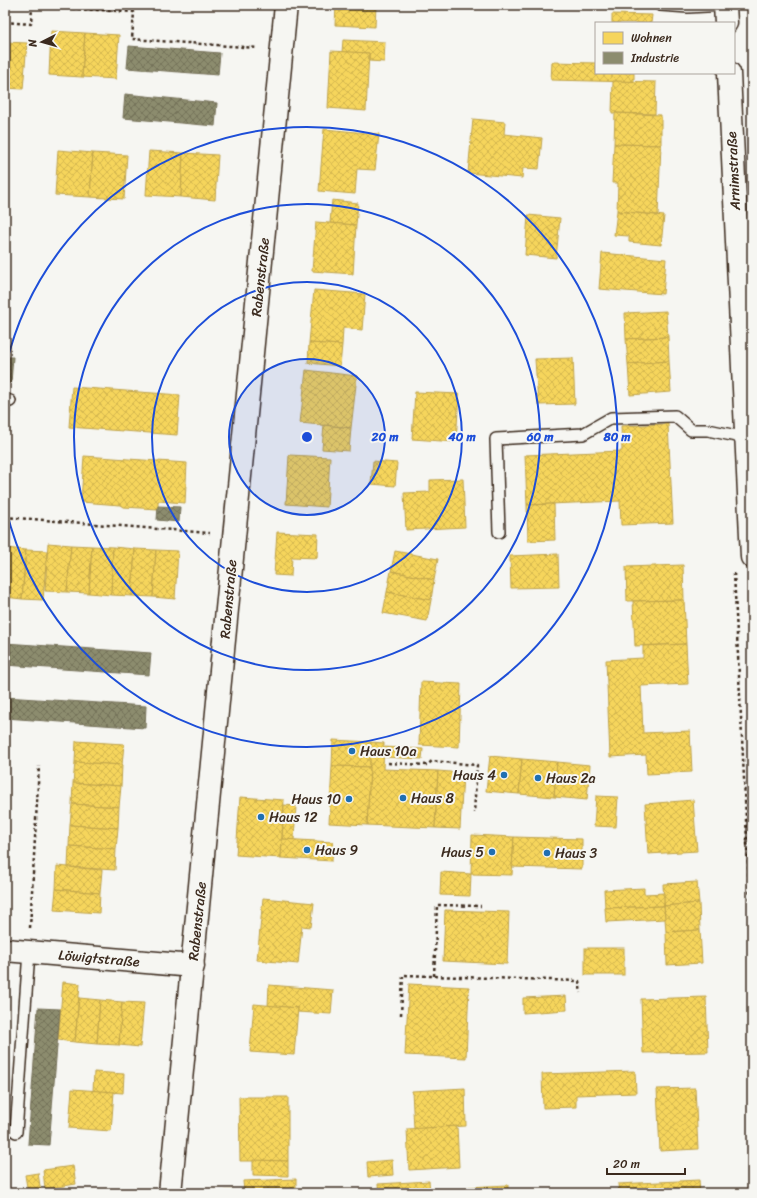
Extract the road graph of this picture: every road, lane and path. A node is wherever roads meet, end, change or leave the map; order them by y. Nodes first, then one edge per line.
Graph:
1 (286, 5) edge
2 (660, 5) edge
3 (725, 5) edge
4 (52, 6) edge
5 (5, 22) edge
6 (726, 22) edge
7 (282, 49) junction
8 (729, 74) edge
9 (746, 438) junction
10 (5, 517) edge
11 (499, 532) dead end
12 (234, 535) junction
13 (752, 557) edge
14 (388, 763) dead end
15 (39, 766) dead end
16 (474, 813) dead end
17 (481, 906) dead end
18 (5, 950) edge
19 (29, 952) junction
20 (192, 966) junction
21 (434, 976) junction
22 (581, 993) dead end
23 (401, 1015) dead end
24 (16, 1132) dead end
25 (170, 1193) edge

1 - 7 street, Rabenstraße
2 - 3 lane
3 - 6 street
4 - 5 path
4 - 7 path
7 - 12 street, Rabenstraße
8 - 9 street, Arnimstraße
9 - 11 lane
9 - 13 street, Arnimstraße
10 - 12 path
12 - 20 street, Rabenstraße
14 - 16 path
15 - 19 path
17 - 21 path
18 - 19 street, Löwigtstraße
19 - 20 street, Löwigtstraße
19 - 24 lane
20 - 25 street, Rabenstraße
21 - 22 path
21 - 23 path

